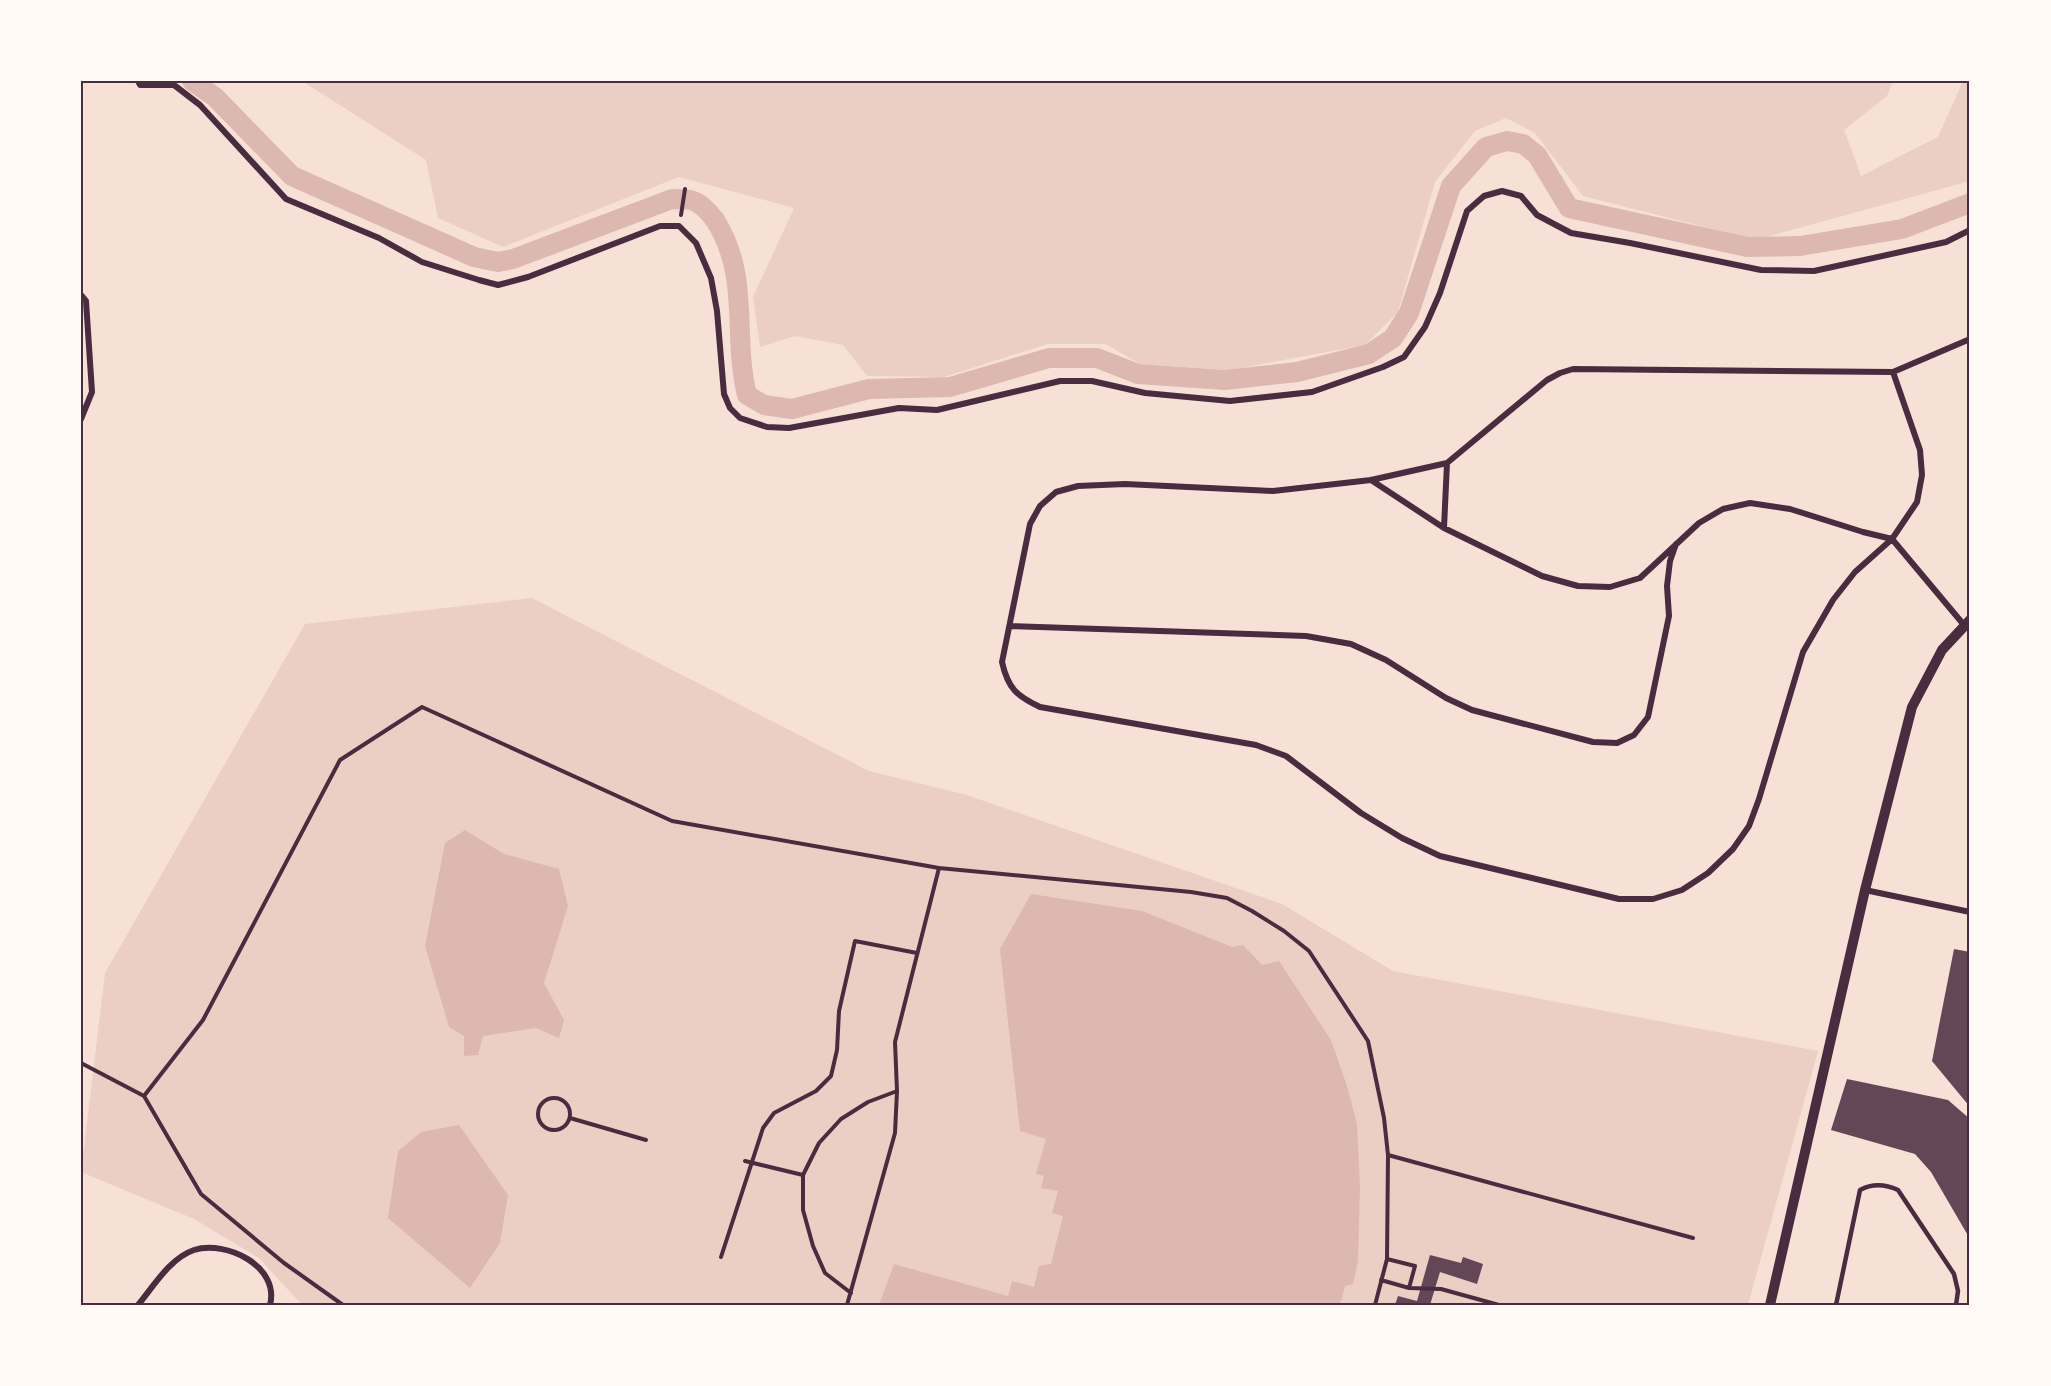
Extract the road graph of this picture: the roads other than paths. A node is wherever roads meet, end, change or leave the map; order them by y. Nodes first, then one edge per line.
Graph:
1 (138, 81) edge
2 (1970, 230) edge
3 (81, 295) edge
4 (1970, 339) edge
5 (1893, 372) junction
6 (81, 419) edge
7 (1448, 463) junction
8 (1371, 480) junction
9 (1444, 528) junction
10 (1892, 539) junction
11 (1676, 544) junction
12 (1967, 622) edge
13 (1010, 626) junction
14 (1865, 890) junction
15 (1970, 912) edge
16 (138, 1305) edge
17 (270, 1305) edge
18 (1770, 1305) edge
19 (1837, 1305) edge
20 (1956, 1305) edge

1 - 2 street
3 - 6 street
4 - 5 street
5 - 7 street
5 - 10 street
7 - 8 street
7 - 9 street
8 - 9 street
8 - 13 street
9 - 11 street
10 - 11 street
10 - 12 street
10 - 13 street
11 - 13 street
12 - 14 street
14 - 15 street
14 - 18 street
16 - 17 street
19 - 20 lane

